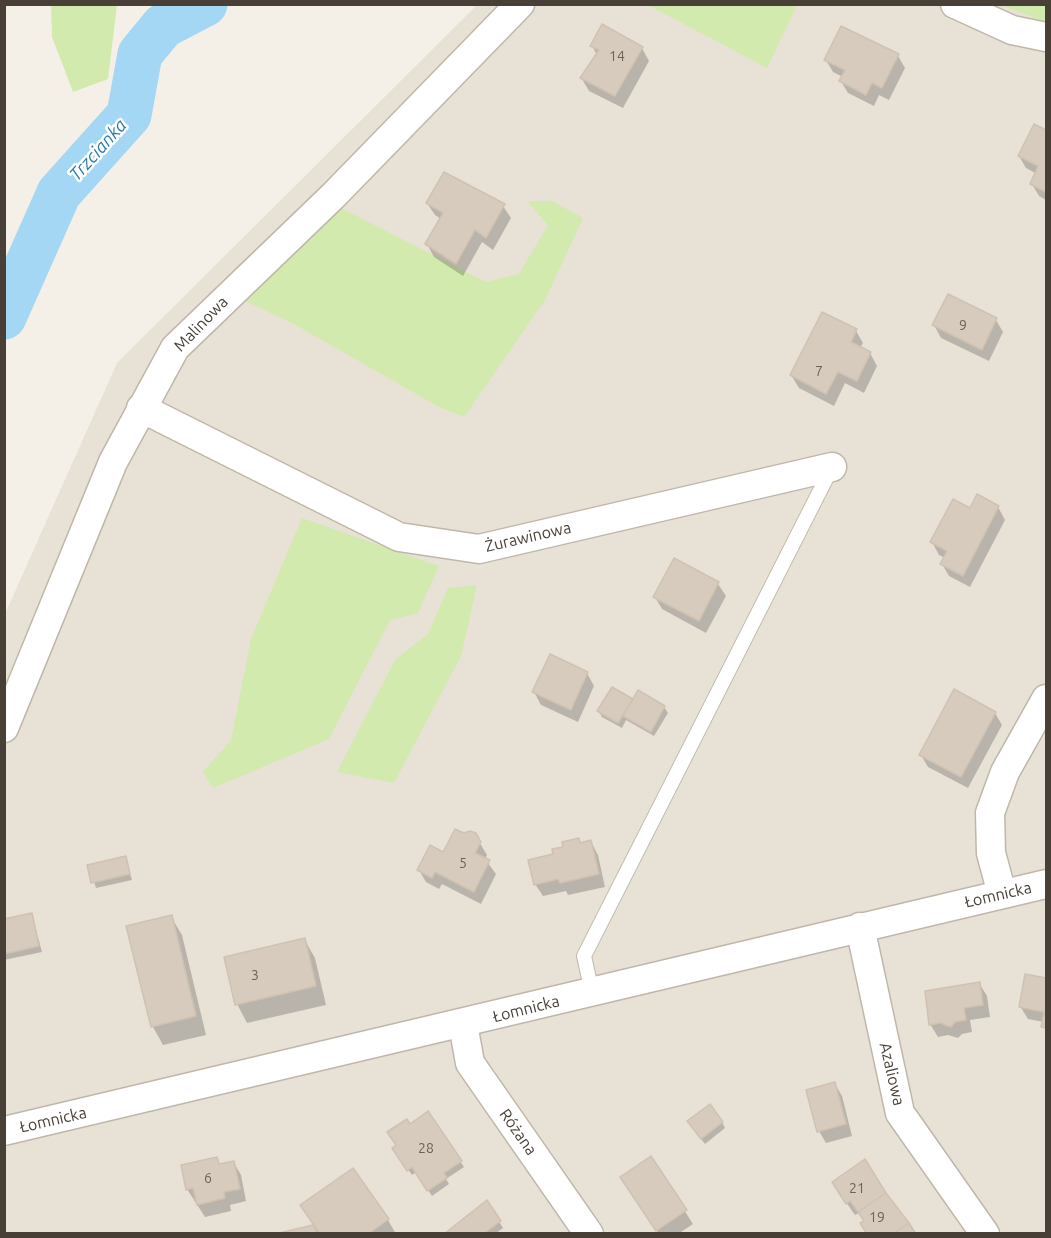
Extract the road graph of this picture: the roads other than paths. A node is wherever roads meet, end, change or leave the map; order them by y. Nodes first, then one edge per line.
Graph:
1 (520, 4) edge
2 (955, 4) edge
3 (1047, 37) edge
4 (141, 408) junction
5 (832, 467) joint
6 (1047, 699) edge
7 (4, 728) edge
8 (1047, 884) edge
9 (1002, 894) junction
10 (860, 927) junction
11 (592, 992) junction
12 (463, 1024) junction
13 (4, 1131) edge
14 (589, 1233) edge
15 (984, 1233) edge

1 - 4 street, Malinowa
2 - 3 street
4 - 5 street, Żurawinowa
4 - 7 street, Malinowa
5 - 11 lane
6 - 9 street
8 - 9 street, Łomnicka
9 - 10 street, Łomnicka
10 - 11 street, Łomnicka
10 - 15 street, Azaliowa
11 - 12 street, Łomnicka
12 - 13 street, Łomnicka
12 - 14 street, Różana

